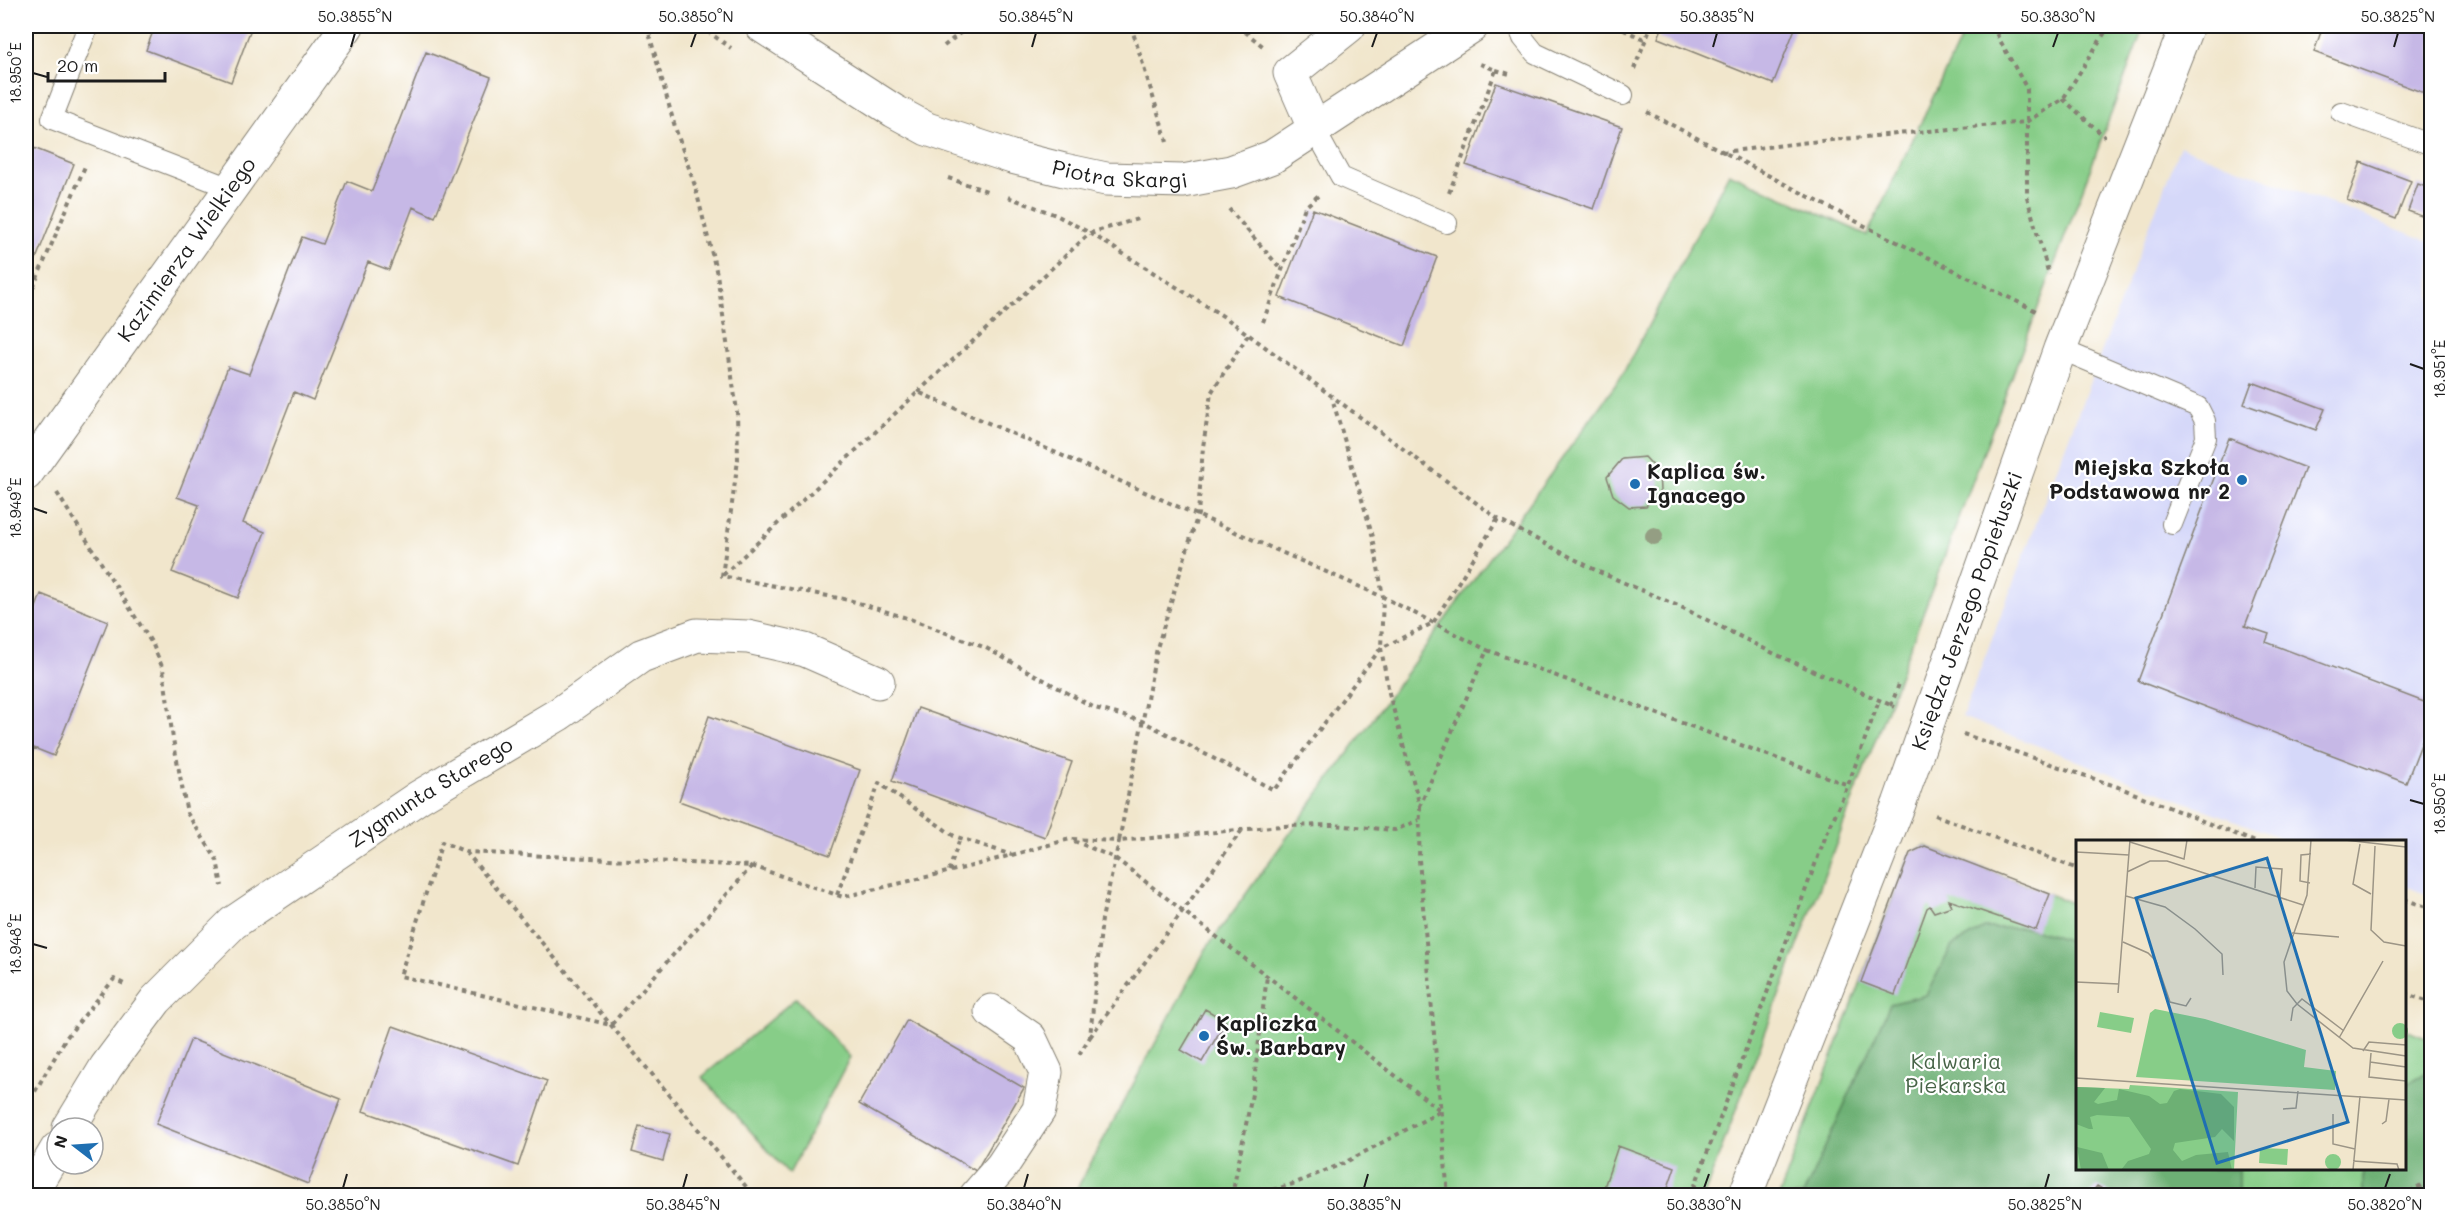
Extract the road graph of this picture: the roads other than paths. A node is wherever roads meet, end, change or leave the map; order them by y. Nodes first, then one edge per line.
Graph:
1 (88, 26) edge
2 (347, 26) edge
3 (762, 26) edge
4 (1349, 26) edge
5 (1472, 26) edge
6 (1518, 26) edge
7 (2187, 26) edge
8 (1623, 95) road end
9 (2341, 112) dead end
10 (1315, 130) junction
11 (2432, 145) edge
12 (230, 188) junction
13 (1442, 221) road end
14 (2060, 349) junction
15 (28, 471) edge
16 (2172, 524) dead end
17 (878, 682) dead end
18 (991, 1011) dead end
19 (76, 1116) edge
20 (45, 1169) edge
21 (29, 1196) edge
22 (976, 1196) edge
23 (1745, 1196) edge

1 - 12 lane
2 - 12 street, Kazimierza Wielkiego
3 - 10 street, Piotra Skargi
4 - 10 street
5 - 10 street, Piotra Skargi
6 - 8 lane
7 - 14 street, Księdza Jerzego Popiełuszki
9 - 11 lane
10 - 13 lane
12 - 15 street, Kazimierza Wielkiego
14 - 16 lane
14 - 23 street, Księdza Jerzego Popiełuszki
17 - 19 street, Zygmunta Starego
18 - 22 street
20 - 21 street

